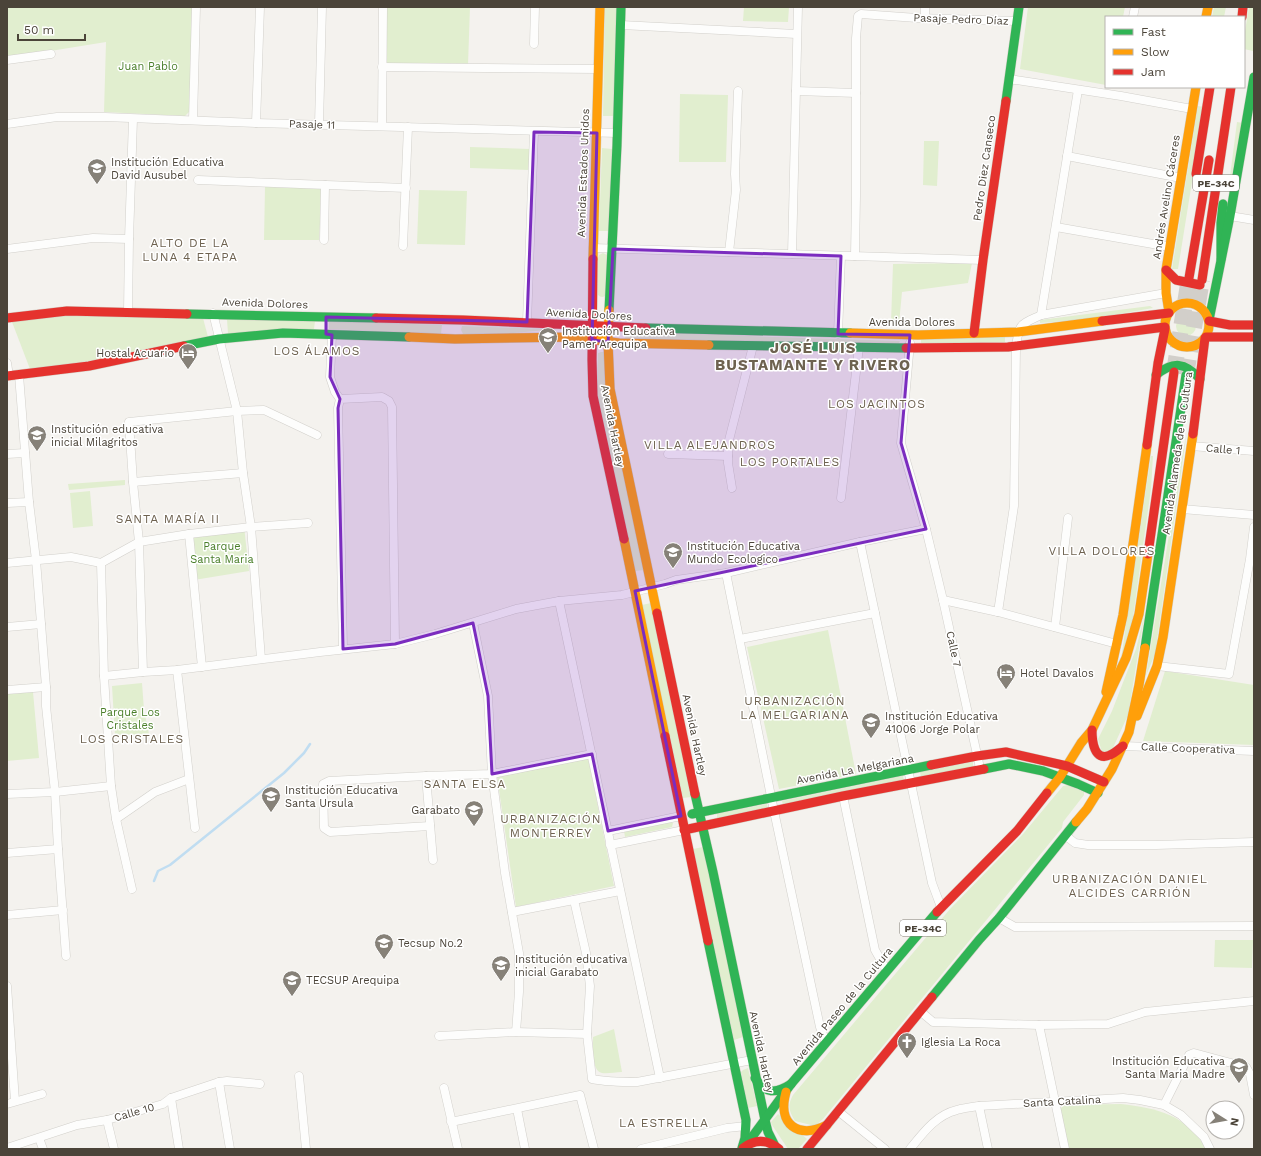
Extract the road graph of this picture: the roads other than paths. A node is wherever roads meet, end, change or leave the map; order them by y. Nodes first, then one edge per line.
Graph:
1 (196, 7) edge
2 (260, 7) edge
3 (322, 7) edge
4 (383, 7) edge
5 (535, 7) edge
6 (600, 7) edge
7 (621, 7) edge
8 (798, 7) edge
9 (925, 7) edge
10 (1019, 7) edge
11 (925, 18) junction
12 (1017, 21) junction
13 (621, 25) junction
14 (796, 34) junction
15 (534, 44) dead end
16 (51, 54) dead end
17 (7, 60) edge
18 (382, 67) junction
19 (598, 69) junction
20 (1254, 78) edge
21 (1009, 79) junction
22 (1122, 88) edge
23 (1196, 88) edge
24 (1210, 88) edge
25 (1231, 88) edge
26 (1239, 88) edge
27 (1078, 90) junction
28 (738, 91) dead end
29 (796, 91) junction
30 (856, 93) junction
31 (1121, 96) junction
32 (1192, 109) junction
33 (133, 118) junction
34 (193, 120) junction
35 (256, 123) junction
36 (7, 124) edge
37 (319, 124) junction
38 (382, 126) junction
39 (408, 127) junction
40 (534, 132) junction
41 (597, 133) junction
42 (617, 133) junction
43 (1210, 154) dead end
44 (1067, 156) junction
45 (1181, 178) junction
46 (198, 180) dead end
47 (1195, 182) dead end
48 (325, 185) junction
49 (406, 188) junction
50 (1193, 200) dead end
51 (1230, 216) junction
52 (1254, 220) edge
53 (1056, 227) junction
54 (129, 239) junction
55 (324, 240) dead end
56 (403, 246) dead end
57 (1170, 247) junction
58 (593, 248) junction
59 (7, 249) edge
60 (613, 249) junction
61 (729, 252) junction
62 (792, 254) junction
63 (841, 256) junction
64 (855, 256) junction
65 (1221, 259) junction
66 (983, 260) junction
67 (1166, 270) junction
68 (1216, 277) junction
69 (1202, 280) tunnel mouth
70 (611, 292) junction
71 (592, 293) junction
72 (1166, 293) junction
73 (128, 312) junction
74 (1169, 312) junction
75 (213, 314) junction
76 (1041, 315) junction
77 (326, 317) junction
78 (7, 318) edge
79 (1209, 321) junction
80 (527, 322) junction
81 (1254, 325) edge
82 (592, 326) junction
83 (609, 327) junction
84 (1165, 328) junction
85 (455, 329) junction
86 (1018, 332) junction
87 (974, 333) junction
88 (838, 334) junction
89 (910, 334) junction
90 (329, 335) junction
91 (1254, 337) edge
92 (1206, 338) junction
93 (219, 339) junction
94 (592, 340) junction
95 (608, 342) junction
96 (753, 346) junction
97 (859, 347) junction
98 (1016, 347) junction
99 (909, 348) junction
100 (7, 363) edge
101 (1174, 372) tunnel mouth
102 (19, 375) junction
103 (1156, 375) junction
104 (1186, 375) tunnel mouth
105 (8, 376) edge
106 (1200, 379) junction
107 (340, 400) junction
108 (237, 410) junction
109 (317, 436) dead end
110 (1191, 446) junction
111 (1254, 452) edge
112 (25, 453) junction
113 (7, 454) edge
114 (668, 454) dead end
115 (728, 456) junction
116 (243, 473) junction
117 (133, 482) junction
118 (732, 488) dead end
119 (841, 498) dead end
120 (30, 502) junction
121 (7, 503) edge
122 (1182, 509) junction
123 (1254, 515) edge
124 (1068, 518) dead end
125 (308, 523) dead end
126 (251, 527) junction
127 (1254, 527) edge
128 (926, 529) junction
129 (189, 534) junction
130 (139, 542) junction
131 (860, 542) junction
132 (36, 560) junction
133 (7, 563) edge
134 (101, 563) junction
135 (726, 573) junction
136 (652, 588) junction
137 (635, 592) junction
138 (943, 600) junction
139 (559, 601) junction
140 (998, 612) junction
141 (875, 613) junction
142 (473, 623) junction
143 (41, 624) junction
144 (7, 627) edge
145 (1055, 627) junction
146 (740, 639) junction
147 (395, 644) junction
148 (1117, 644) junction
149 (343, 649) junction
150 (262, 659) junction
151 (1156, 666) junction
152 (202, 667) junction
153 (177, 670) junction
154 (143, 672) junction
155 (104, 676) junction
156 (46, 687) junction
157 (7, 690) edge
158 (1103, 706) junction
159 (1092, 730) junction
160 (1129, 732) junction
161 (1123, 746) junction
162 (1254, 751) edge
163 (592, 754) junction
164 (977, 756) junction
165 (1067, 766) junction
166 (980, 768) junction
167 (908, 770) junction
168 (492, 774) junction
169 (426, 776) junction
170 (1060, 777) junction
171 (189, 779) junction
172 (1104, 782) junction
173 (911, 783) junction
174 (111, 786) junction
175 (55, 792) junction
176 (1098, 793) junction
177 (7, 794) edge
178 (843, 796) junction
179 (771, 798) junction
180 (774, 812) junction
181 (699, 813) junction
182 (681, 816) junction
183 (116, 819) junction
184 (430, 826) junction
185 (702, 826) junction
186 (195, 828) dead end
187 (684, 830) junction
188 (608, 831) junction
189 (1066, 836) junction
190 (1254, 842) edge
191 (610, 844) junction
192 (58, 849) junction
193 (7, 853) edge
194 (433, 860) dead end
195 (132, 888) dead end
196 (620, 891) junction
197 (574, 900) junction
198 (941, 907) junction
199 (63, 910) junction
200 (512, 912) junction
201 (7, 915) edge
202 (999, 918) junction
203 (1254, 926) edge
204 (66, 956) dead end
205 (887, 971) junction
206 (7, 986) edge
207 (1254, 1002) edge
208 (8, 1004) edge
209 (920, 1012) junction
210 (1039, 1024) junction
211 (516, 1032) junction
212 (587, 1034) junction
213 (439, 1036) dead end
214 (826, 1042) junction
215 (752, 1060) junction
216 (734, 1063) junction
217 (299, 1076) dead end
218 (660, 1078) junction
219 (755, 1078) junction
220 (219, 1082) junction
221 (260, 1084) dead end
222 (791, 1084) junction
223 (444, 1088) dead end
224 (42, 1094) dead end
225 (1254, 1095) edge
226 (171, 1098) junction
227 (15, 1100) junction
228 (1055, 1102) junction
229 (7, 1104) edge
230 (1164, 1105) junction
231 (979, 1106) junction
232 (517, 1109) junction
233 (838, 1111) junction
234 (107, 1120) junction
235 (765, 1120) junction
236 (451, 1122) junction
237 (828, 1124) junction
238 (746, 1126) junction
239 (39, 1138) junction
240 (777, 1147) edge
241 (7, 1148) edge
242 (43, 1149) edge
243 (114, 1149) edge
244 (180, 1149) edge
245 (230, 1149) edge
246 (306, 1149) edge
247 (458, 1149) edge
248 (525, 1149) edge
249 (594, 1149) edge
250 (641, 1149) edge
251 (743, 1149) edge
252 (807, 1149) edge
253 (885, 1149) edge
254 (910, 1149) edge
255 (988, 1149) edge
256 (1065, 1149) edge
257 (1210, 1149) edge

1 - 34 street
2 - 35 street
3 - 37 street
4 - 18 street
5 - 15 street
6 - 19 main road, Avenida Estados Unidos
7 - 13 main road
8 - 14 street
9 - 11 street
10 - 12 main road, Pedro Diez Canseco
11 - 12 street, Pasaje Pedro Díaz
11 - 30 street, Pasaje Pedro Díaz
12 - 21 main road, Pedro Diez Canseco
13 - 14 street
13 - 42 main road
14 - 29 street
16 - 17 street
18 - 19 street
18 - 38 street
19 - 41 main road, Avenida Estados Unidos
20 - 51 main road
21 - 27 street
21 - 66 main road, Pedro Diez Canseco
22 - 31 street
23 - 32 main road, Andrés Avelino Cáceres
24 - 47 main road
25 - 69 main road, PE-34C
26 - 65 main road
27 - 31 street
27 - 44 street
28 - 61 street
29 - 30 street
29 - 62 street
30 - 64 street
31 - 32 street
32 - 45 main road, Andrés Avelino Cáceres
33 - 34 street, Pasaje 11
33 - 36 street, Pasaje 11
33 - 54 street
34 - 35 street, Pasaje 11
35 - 37 street, Pasaje 11
37 - 38 street, Pasaje 11
38 - 39 street, Pasaje 11
39 - 40 street, Pasaje 11
39 - 49 street
40 - 41 street, Pasaje 11
40 - 80 street
41 - 42 street, Pasaje 11
41 - 58 main road, Avenida Estados Unidos
42 - 60 main road
43 - 50 main road, PE-34C
44 - 45 street
44 - 53 street
45 - 57 main road, Andrés Avelino Cáceres
46 - 48 street
48 - 49 street
48 - 55 street
49 - 56 street
51 - 52 street
51 - 65 main road
53 - 57 street
53 - 76 street
54 - 59 street
54 - 73 street
57 - 67 main road, Andrés Avelino Cáceres
58 - 60 street
58 - 71 main road, Avenida Estados Unidos
60 - 61 street
60 - 70 main road
61 - 62 street
62 - 63 street
63 - 64 street
63 - 88 street
64 - 66 street
65 - 68 main road
66 - 87 main road, Pedro Diez Canseco
67 - 68 main road
67 - 72 main road, Andrés Avelino Cáceres
68 - 79 main road
70 - 71 main road
70 - 83 main road
71 - 82 main road, Avenida Estados Unidos
72 - 74 main road, Andrés Avelino Cáceres
72 - 76 street
73 - 75 main road, Avenida Dolores
73 - 78 main road, Avenida Dolores
74 - 79 main road
74 - 84 main road
74 - 86 main road, Avenida Dolores
75 - 77 main road, Avenida Dolores
75 - 93 street
76 - 86 street
77 - 85 main road, Avenida Dolores
77 - 90 main road
79 - 81 main road
79 - 92 main road
80 - 82 main road, Avenida Dolores
80 - 85 main road, Avenida Dolores
82 - 83 main road, Avenida Dolores
82 - 94 main road, Avenida Estados Unidos
83 - 88 main road, Avenida Dolores
83 - 95 main road, Avenida Hartley
84 - 92 main road
84 - 98 main road, Avenida Dolores
84 - 103 main road, Avenida Alameda de la Cultura
85 - 90 main road, Avenida Dolores
85 - 94 main road, Avenida Dolores
86 - 87 main road, Avenida Dolores
86 - 98 street
87 - 89 main road, Avenida Dolores
88 - 89 main road, Avenida Dolores
89 - 99 street, Calle 7
90 - 93 main road, Avenida Dolores
90 - 107 street
91 - 92 main road
92 - 106 main road, Avenida Alameda de la Cultura
93 - 102 main road, Avenida Dolores
93 - 108 street
94 - 95 main road, Avenida Dolores
94 - 137 main road, Avenida Hartley
95 - 96 main road, Avenida Dolores
95 - 136 main road, Avenida Hartley
96 - 97 main road, Avenida Dolores
96 - 115 street
97 - 99 main road, Avenida Dolores
97 - 119 street
98 - 99 main road, Avenida Dolores
98 - 140 street
99 - 128 street, Calle 7
100 - 105 street
101 - 158 main road, Avenida Alameda de la Cultura / PE-34C
102 - 105 main road, Avenida Dolores
102 - 112 street
103 - 106 main road
103 - 148 main road, Avenida Alameda de la Cultura
104 - 160 main road, Avenida Alameda de la Cultura
106 - 110 main road, Avenida Alameda de la Cultura
107 - 147 street
107 - 149 street
108 - 109 street
108 - 116 street
108 - 117 street
110 - 111 street, Calle 1
110 - 122 main road, Avenida Alameda de la Cultura
112 - 113 street
112 - 120 street
114 - 115 street
115 - 118 street
116 - 117 street
116 - 126 street
117 - 130 street
120 - 121 street
120 - 132 street
122 - 123 street
122 - 151 main road, Avenida Alameda de la Cultura
124 - 145 street
125 - 126 street
126 - 129 street
126 - 150 street
127 - 151 street
128 - 131 street
128 - 138 street, Calle 7
129 - 130 street
129 - 152 street
130 - 134 street
130 - 154 street
131 - 135 street
131 - 141 street
132 - 133 street
132 - 134 street
132 - 143 street
134 - 155 street
135 - 136 street
135 - 146 street
136 - 137 street
136 - 181 main road, Avenida Hartley
137 - 139 street
137 - 182 main road, Avenida Hartley
138 - 140 street
138 - 164 street, Calle 7
139 - 142 street
139 - 163 street
140 - 145 street
141 - 146 street
141 - 167 street
142 - 147 street
142 - 168 street
143 - 144 street
143 - 156 street
145 - 148 street
146 - 179 street
147 - 149 street
148 - 158 main road, Avenida Alameda de la Cultura
149 - 150 street
150 - 152 street
151 - 160 main road, Avenida Alameda de la Cultura
152 - 153 street
153 - 154 street
153 - 171 street
154 - 155 street
155 - 174 street
156 - 157 street
156 - 175 street
158 - 159 main road, Avenida Alameda de la Cultura / PE-34C
159 - 161 main road
159 - 165 main road, Avenida Alameda de la Cultura / PE-34C
160 - 161 main road, Avenida Alameda de la Cultura
161 - 162 street, Calle Cooperativa
161 - 172 main road, Avenida Alameda de la Cultura
163 - 168 street
163 - 188 street
164 - 165 main road, Avenida La Melgariana
164 - 166 street, Calle 7
164 - 167 main road, Avenida La Melgariana
165 - 170 main road, Avenida Alameda de la Cultura / PE-34C
165 - 172 main road, Avenida La Melgariana
166 - 170 main road
166 - 173 main road
167 - 173 street
167 - 179 main road, Avenida La Melgariana
168 - 169 street
168 - 200 street
169 - 184 street
169 - 184 street
170 - 176 main road
170 - 198 main road, Avenida Paseo de la Cultura / PE-34C
171 - 183 street
171 - 186 street
172 - 176 main road, Avenida Alameda de la Cultura
173 - 178 main road
173 - 198 street
174 - 175 street
174 - 183 street
175 - 177 street
175 - 192 street
176 - 189 main road
178 - 180 main road
178 - 205 street
179 - 180 street
179 - 181 main road, Avenida La Melgariana
180 - 185 main road
180 - 214 street
181 - 182 main road, Avenida La Melgariana
181 - 185 main road, Avenida Hartley
182 - 187 main road, Avenida Hartley
182 - 188 street, Avenida La Melgariana
183 - 195 street
184 - 194 street
185 - 187 main road
185 - 215 main road, Avenida Hartley
187 - 191 street
187 - 216 main road, Avenida Hartley
188 - 191 street
189 - 190 street
189 - 202 main road
191 - 196 street
192 - 193 street
192 - 199 street
196 - 197 street
196 - 218 street
197 - 200 street
197 - 212 street
198 - 205 main road, Avenida Paseo de la Cultura / PE-34C
199 - 201 street
199 - 204 street
200 - 211 street
202 - 203 street
202 - 209 main road
205 - 214 main road, Avenida Paseo de la Cultura / PE-34C
206 - 208 street
207 - 210 street
208 - 227 street
209 - 210 street
209 - 233 main road
210 - 228 street
211 - 212 street
211 - 213 street
212 - 218 street
214 - 222 main road, Avenida Paseo de la Cultura / PE-34C
215 - 216 street
215 - 219 main road, Avenida Hartley
216 - 218 street
216 - 238 main road, Avenida Hartley
217 - 246 street
219 - 222 main road
219 - 235 main road, Avenida Hartley
220 - 221 street, Calle 10
220 - 226 street, Calle 10
220 - 245 street
222 - 235 main road, Avenida Paseo de la Cultura / PE-34C
222 - 237 main road
223 - 236 street
224 - 227 street
225 - 230 street
226 - 234 street, Calle 10
226 - 244 street
227 - 229 street
228 - 230 street, Santa Catalina
228 - 231 street, Santa Catalina
228 - 256 street
230 - 257 street, Santa Catalina
231 - 254 street, Santa Catalina
231 - 255 street
232 - 236 street
232 - 248 street
232 - 249 street
233 - 237 main road
233 - 253 street
234 - 239 street, Calle 10
234 - 243 street
235 - 240 main road, Avenida Hartley
235 - 251 main road, Avenida Paseo de la Cultura / PE-34C
236 - 247 street
237 - 252 main road
238 - 250 street
238 - 251 main road, Avenida Hartley
239 - 241 street, Calle 10
239 - 242 street
240 - 251 main road

